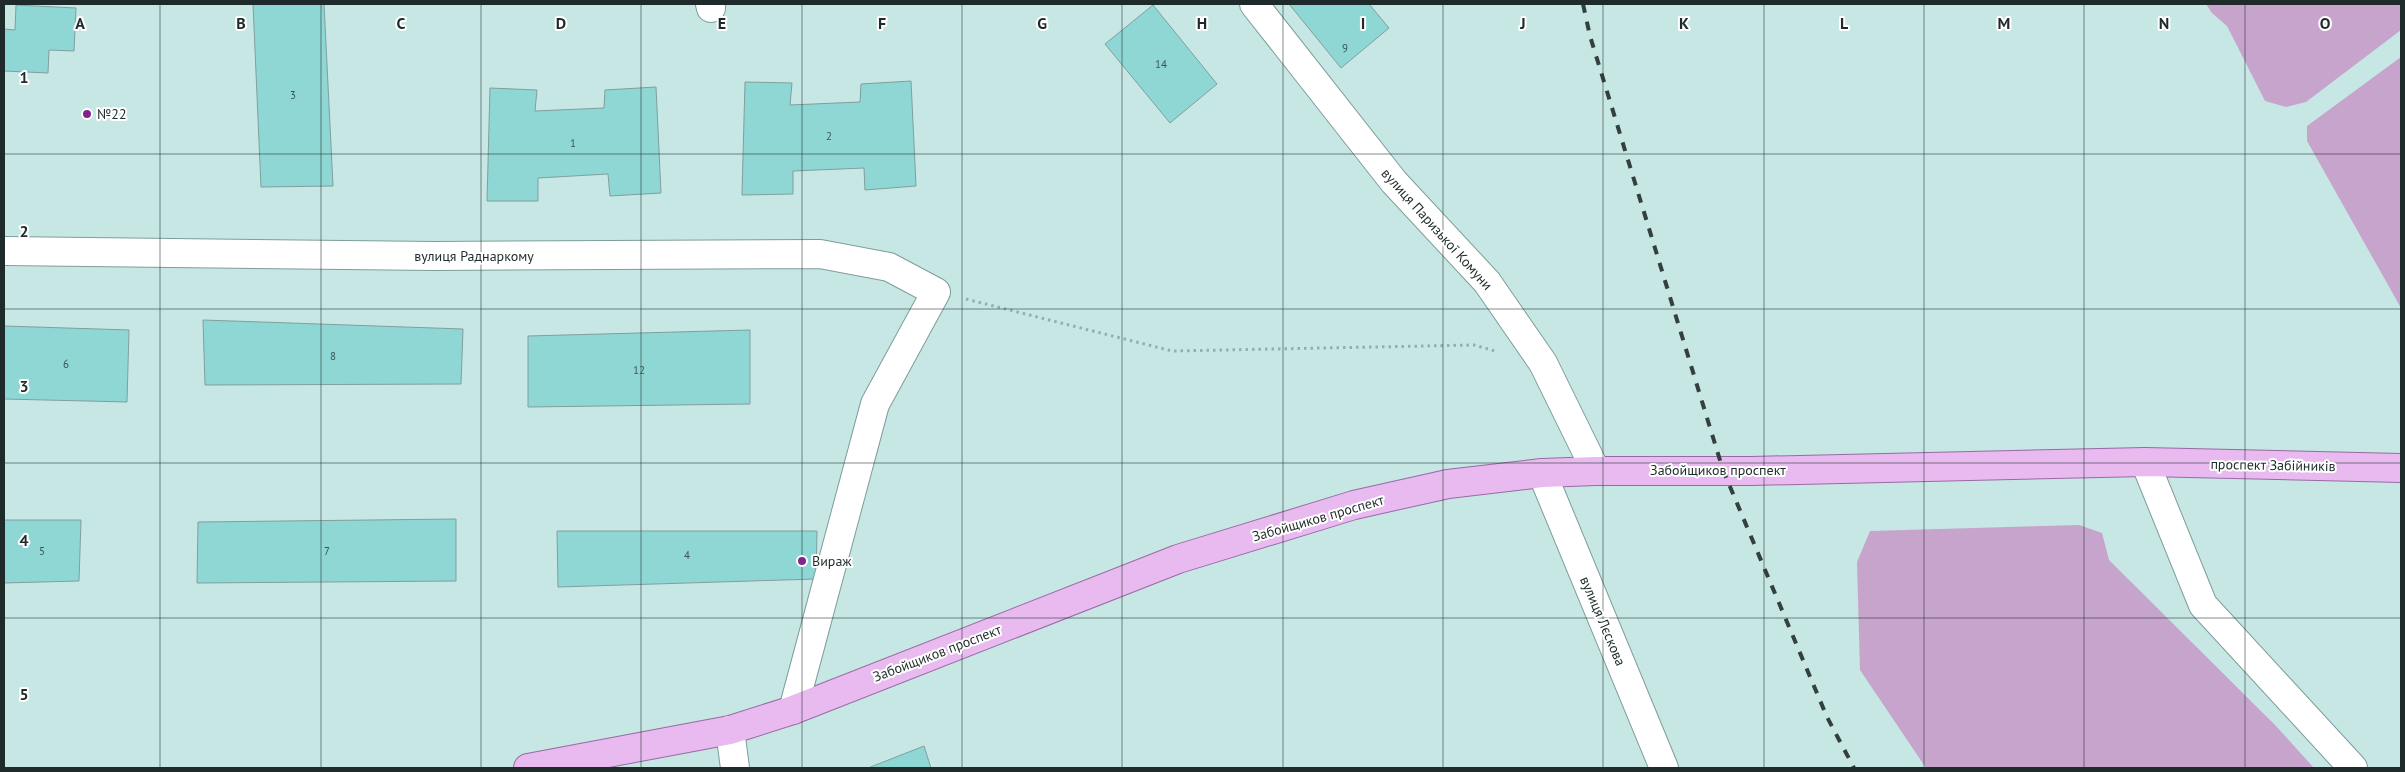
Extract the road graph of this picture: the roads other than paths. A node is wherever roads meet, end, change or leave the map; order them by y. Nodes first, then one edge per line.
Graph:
1 (1254, 4) edge
2 (4, 251) edge
3 (2145, 462) junction
4 (2401, 468) edge
5 (1596, 471) junction
6 (1542, 473) junction
7 (793, 710) junction
8 (730, 730) junction
9 (528, 768) edge
10 (735, 768) edge
11 (1664, 768) edge
12 (2353, 768) edge

1 - 5 street, вулиця Паризької Комуни
2 - 7 street, вулиця Раднаркому
3 - 4 main road, проспект Забійників
3 - 5 main road, Забойщиков проспект
3 - 12 street
5 - 6 main road, Забойщиков проспект
6 - 7 main road, Забойщиков проспект
6 - 11 street, вулиця Лєскова
7 - 8 main road, Забойщиков проспект
8 - 9 main road, Забойщиков проспект
8 - 10 street

